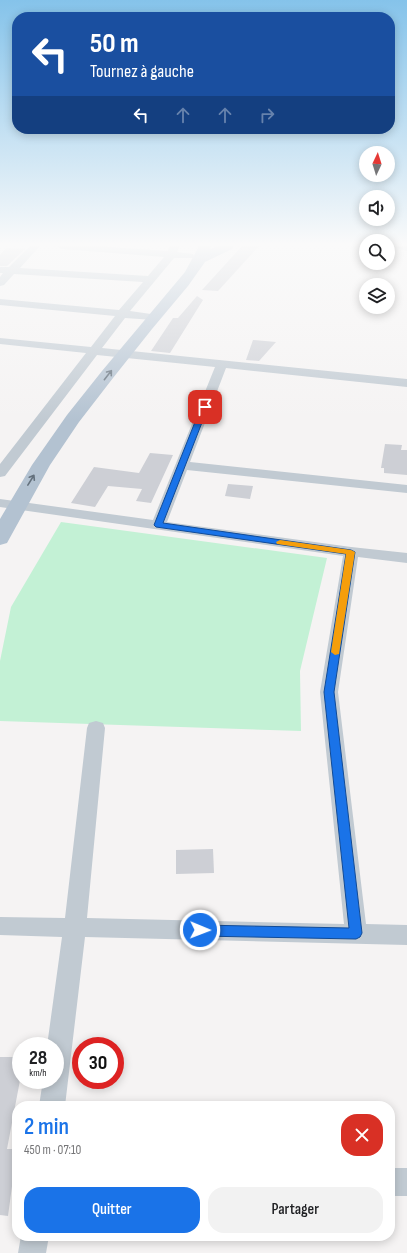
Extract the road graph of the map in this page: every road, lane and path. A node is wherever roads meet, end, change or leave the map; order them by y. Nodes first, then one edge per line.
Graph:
1 (7, 304) edge
2 (130, 304) edge
3 (162, 304) edge
4 (123, 313) junction
5 (147, 316) junction
6 (0, 341) edge
7 (94, 350) junction
8 (118, 353) junction
9 (222, 364) junction
10 (407, 383) edge
11 (182, 465) junction
12 (0, 473) edge
13 (407, 489) edge
14 (7, 497) edge
15 (158, 525) junction
16 (0, 539) edge
17 (351, 552) junction
18 (407, 558) edge
19 (96, 728) dead end
20 (0, 926) edge
21 (75, 928) junction
22 (356, 933) junction
23 (407, 935) edge
24 (53, 1101) edge
25 (395, 1182) edge
26 (407, 1182) edge
27 (34, 1241) edge
28 (32, 1253) edge

1 - 4 street
2 - 4 street
3 - 5 main road
4 - 5 street
4 - 7 street
5 - 8 main road
6 - 7 street
7 - 8 street
7 - 12 street
8 - 9 street
8 - 14 main road
9 - 10 street
9 - 11 street
11 - 13 street
11 - 15 street
14 - 15 street
14 - 16 main road
15 - 17 street
17 - 18 street
17 - 22 street
19 - 21 street
20 - 21 street
21 - 22 street
21 - 24 street
22 - 23 street
25 - 26 street
27 - 28 street

